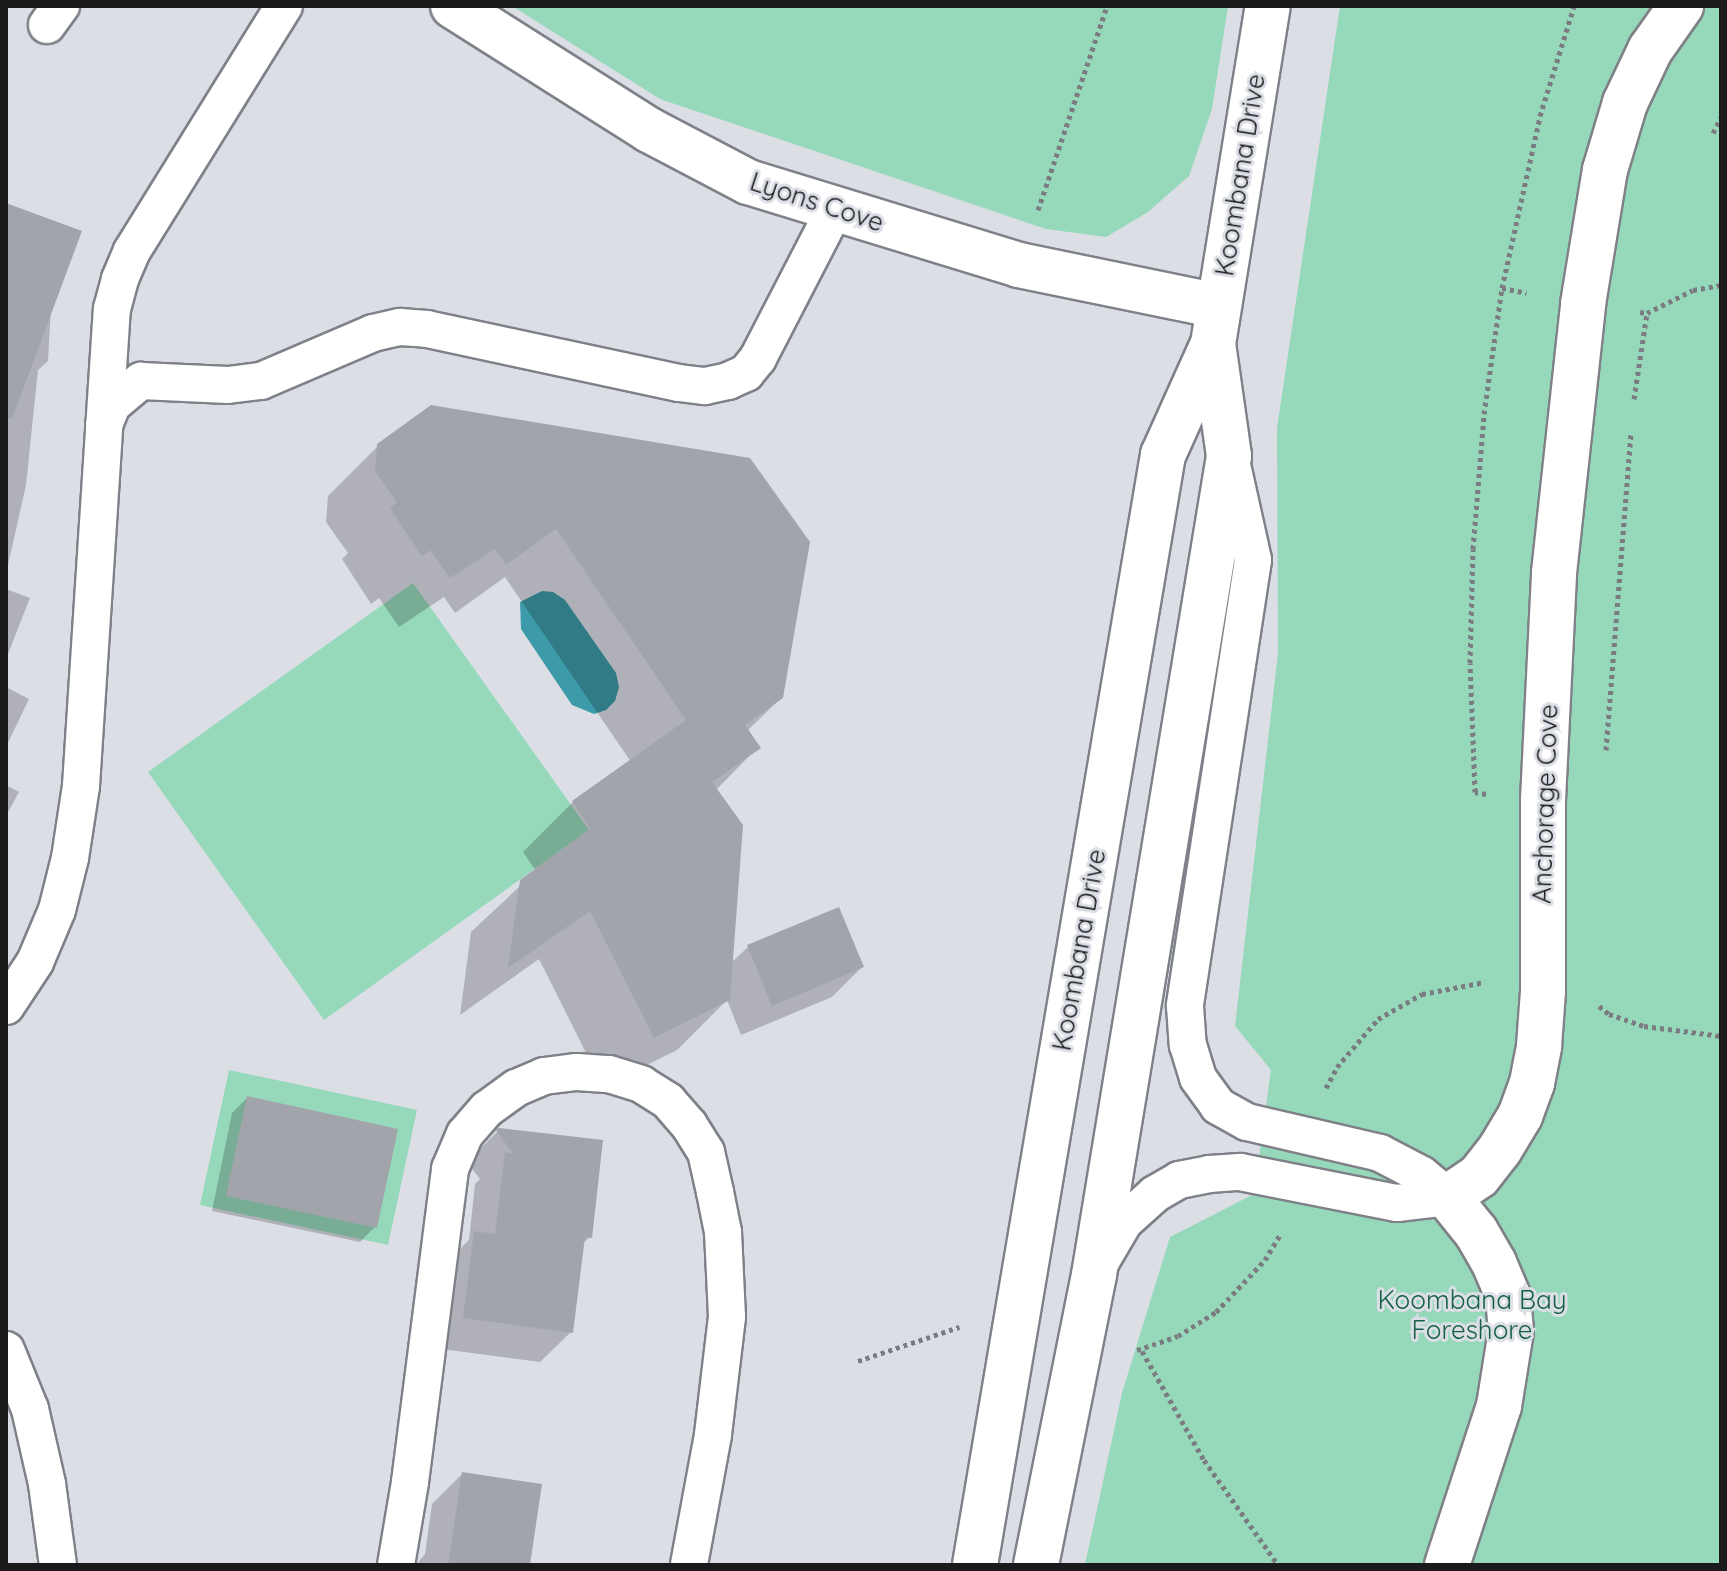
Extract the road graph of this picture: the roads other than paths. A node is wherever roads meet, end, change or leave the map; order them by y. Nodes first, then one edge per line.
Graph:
1 (284, 6) edge
2 (453, 6) edge
3 (1268, 6) edge
4 (1681, 6) edge
5 (835, 209) junction
6 (1216, 325) junction
7 (103, 426) junction
8 (1229, 456) junction
9 (6, 1006) edge
10 (1448, 1197) junction
11 (1094, 1275) junction
12 (6, 1350) edge
13 (58, 1565) edge
14 (396, 1565) edge
15 (689, 1565) edge
16 (975, 1565) edge
17 (1036, 1565) edge
18 (1447, 1565) edge

1 - 7 lane
2 - 5 main road, Lyons Cove
3 - 6 main road, Koombana Drive
4 - 10 main road, Anchorage Cove
5 - 6 main road, Lyons Cove
5 - 7 lane
6 - 8 main road, Koombana Drive
6 - 16 main road, Koombana Drive
7 - 9 lane
8 - 10 lane
8 - 11 main road, Koombana Drive
10 - 11 lane
10 - 18 main road
11 - 17 main road, Koombana Drive
12 - 13 lane
14 - 15 lane

